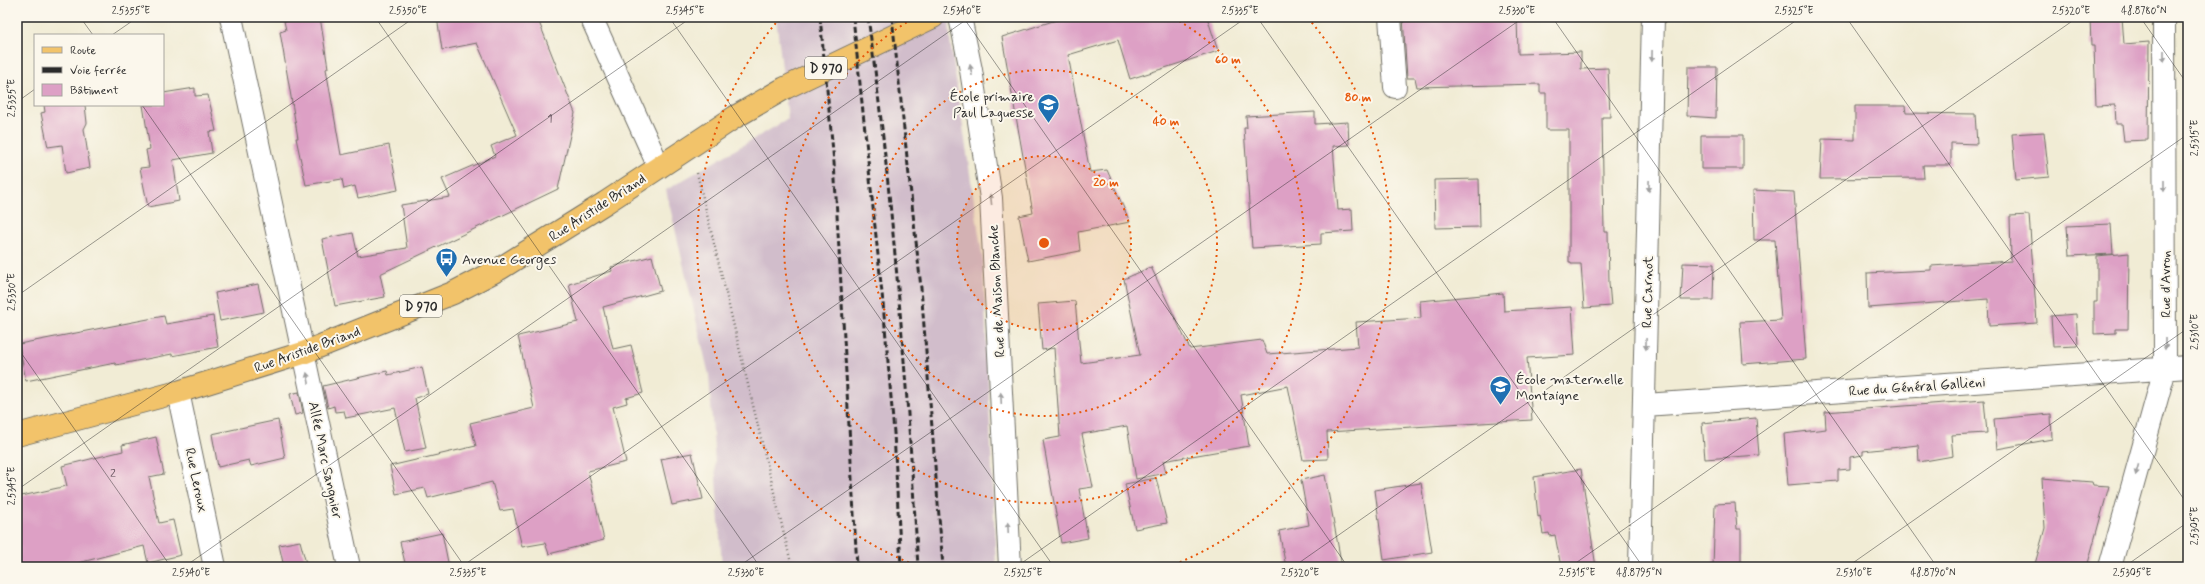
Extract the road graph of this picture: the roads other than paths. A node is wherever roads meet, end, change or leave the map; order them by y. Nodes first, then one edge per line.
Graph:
1 (231, 17) edge
2 (591, 17) edge
3 (933, 17) edge
4 (960, 17) edge
5 (1390, 17) edge
6 (1652, 17) edge
7 (2164, 17) edge
8 (1395, 87) dead end
9 (659, 167) junction
10 (303, 353) junction
11 (2188, 367) edge
12 (2164, 369) junction
13 (178, 392) junction
14 (1645, 405) junction
15 (17, 435) edge
16 (215, 567) edge
17 (349, 567) edge
18 (1010, 567) edge
19 (1640, 567) edge
20 (2110, 567) edge

1 - 10 street
2 - 9 street
3 - 9 main road, Rue Aristide Briand / D 970
18 -> 4 street, Rue de Maison Blanche
5 - 8 street
6 -> 14 street, Rue Carnot
7 -> 12 street, Rue d'Avron
9 - 10 main road, Rue Aristide Briand / D 970
10 - 13 main road, Rue Aristide Briand / D 970
17 -> 10 street, Allée Marc Sangnier
11 - 12 street, Rue du Général Gallieni
12 - 14 street, Rue du Général Gallieni
12 -> 20 street, Rue d'Avron
13 - 15 main road, Rue Aristide Briand / D 970
13 - 16 street, Rue Leroux
14 - 19 street, Rue Carnot

